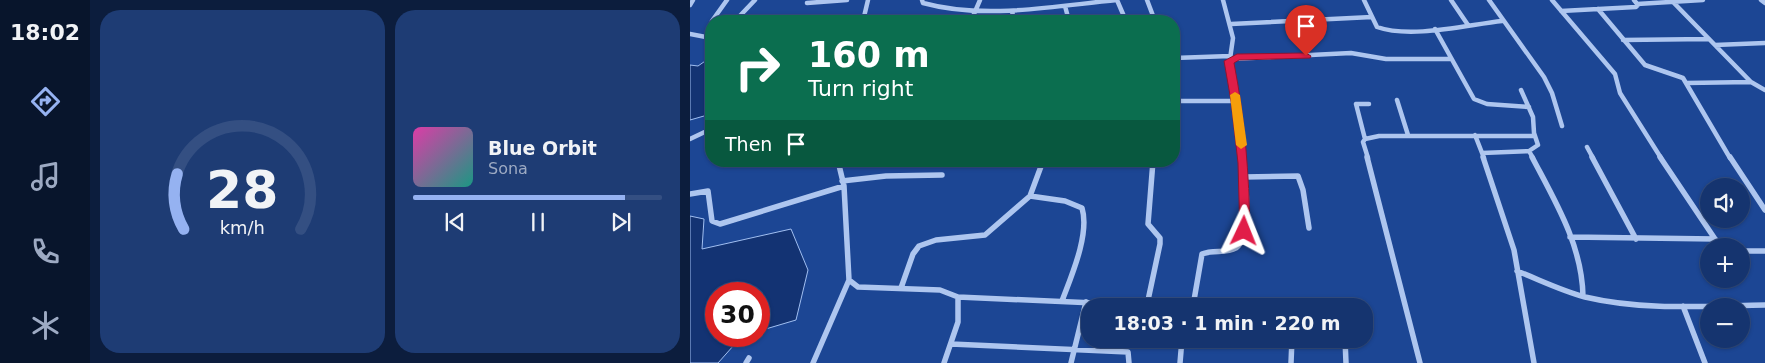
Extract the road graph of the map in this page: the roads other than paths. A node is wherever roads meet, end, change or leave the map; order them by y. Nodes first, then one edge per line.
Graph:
1 (693, 0) edge
2 (727, 0) edge
3 (755, 0) edge
4 (846, 0) edge
5 (868, 0) edge
6 (922, 0) edge
7 (980, 0) edge
8 (1117, 0) edge
9 (1147, 0) edge
10 (1223, 0) edge
11 (1364, 0) edge
12 (1451, 0) edge
13 (1489, 0) edge
14 (1552, 0) edge
15 (1703, 0) edge
16 (1636, 2) edge
17 (1673, 2) junction
18 (808, 3) dead end
19 (690, 6) edge
20 (1065, 6) junction
21 (1598, 9) junction
22 (975, 10) junction
23 (1013, 11) junction
24 (1561, 11) junction
25 (716, 15) edge
26 (741, 15) edge
27 (864, 15) edge
28 (973, 15) edge
29 (1013, 15) edge
30 (1067, 15) edge
31 (1123, 15) edge
32 (1153, 15) edge
33 (1372, 17) junction
34 (1502, 21) junction
35 (1230, 24) junction
36 (1468, 25) junction
37 (1435, 29) junction
38 (690, 34) edge
39 (705, 37) edge
40 (1709, 39) junction
41 (1624, 40) junction
42 (1765, 43) edge
43 (1715, 45) junction
44 (1230, 57) junction
45 (1180, 58) edge
46 (1451, 59) junction
47 (1751, 82) junction
48 (1686, 83) junction
49 (1520, 90) dead end
50 (1765, 90) edge
51 (1397, 100) dead end
52 (1180, 101) edge
53 (1236, 101) junction
54 (1369, 104) dead end
55 (1529, 107) junction
56 (1562, 126) dead end
57 (705, 132) edge
58 (1475, 135) junction
59 (1408, 136) junction
60 (1534, 136) junction
61 (690, 139) edge
62 (1365, 139) junction
63 (1587, 147) dead end
64 (1529, 151) junction
65 (1482, 154) junction
66 (839, 167) edge
67 (1041, 167) edge
68 (1153, 167) edge
69 (942, 175) dead end
70 (1244, 177) junction
71 (843, 184) junction
72 (690, 194) edge
73 (1030, 196) junction
74 (1765, 210) edge
75 (1309, 228) dead end
76 (1570, 237) junction
77 (1714, 238) edge
78 (1636, 239) junction
79 (1700, 240) edge
80 (1750, 251) edge
81 (1765, 251) edge
82 (1517, 271) junction
83 (848, 280) junction
84 (901, 288) junction
85 (1583, 296) junction
86 (958, 297) junction
87 (1148, 298) edge
88 (1194, 298) edge
89 (1062, 301) junction
90 (1081, 302) edge
91 (1765, 305) edge
92 (1683, 306) junction
93 (1081, 323) edge
94 (951, 344) junction
95 (1181, 348) edge
96 (1292, 348) edge
97 (1345, 348) edge
98 (1074, 352) junction
99 (813, 363) edge
100 (944, 363) edge
101 (1071, 363) edge
102 (1129, 363) edge
103 (1180, 363) edge
104 (1291, 363) edge
105 (1346, 363) edge
106 (1420, 363) edge
107 (1534, 363) edge
108 (1705, 363) edge

1 - 19 street
2 - 25 street
3 - 26 street
4 - 18 street
5 - 27 street
6 - 22 street
7 - 22 street
8 - 20 street
8 - 31 street
9 - 32 street
10 - 35 street
11 - 33 street
12 - 36 street
13 - 34 street
14 - 24 street
15 - 17 street
16 - 17 street
16 - 21 street
17 - 40 street
20 - 23 street
20 - 30 street
21 - 24 street
21 - 41 street
22 - 23 street
22 - 28 street
23 - 29 street
24 - 77 street
33 - 35 street
33 - 37 street
34 - 36 street
34 - 56 street
35 - 44 street
36 - 37 street
37 - 46 street
38 - 39 street
40 - 41 street
40 - 43 street
41 - 48 street
42 - 43 street
43 - 47 street
44 - 45 street
44 - 46 street
44 - 53 street
46 - 55 street
47 - 48 street
47 - 50 street
48 - 74 street
49 - 55 street
51 - 59 street
52 - 53 street
53 - 70 street
54 - 62 street
55 - 60 street
57 - 61 street
58 - 59 street
58 - 60 street
58 - 65 street
59 - 62 street
60 - 64 street
62 - 106 street
63 - 78 street
64 - 65 street
64 - 76 street
65 - 82 street
66 - 71 street
67 - 73 street
68 - 87 street
69 - 71 street
70 - 75 street
70 - 88 street
71 - 72 street
71 - 83 street
73 - 84 street
73 - 89 street
76 - 78 street
76 - 85 street
78 - 79 street
80 - 81 street
82 - 85 street
82 - 107 street
83 - 84 street
83 - 99 street
84 - 86 street
85 - 92 street
86 - 89 street
86 - 94 street
89 - 90 street
91 - 92 street
92 - 108 street
93 - 98 street
94 - 98 street
94 - 100 street
95 - 103 street
96 - 104 street
97 - 105 street
98 - 101 street
98 - 102 street

